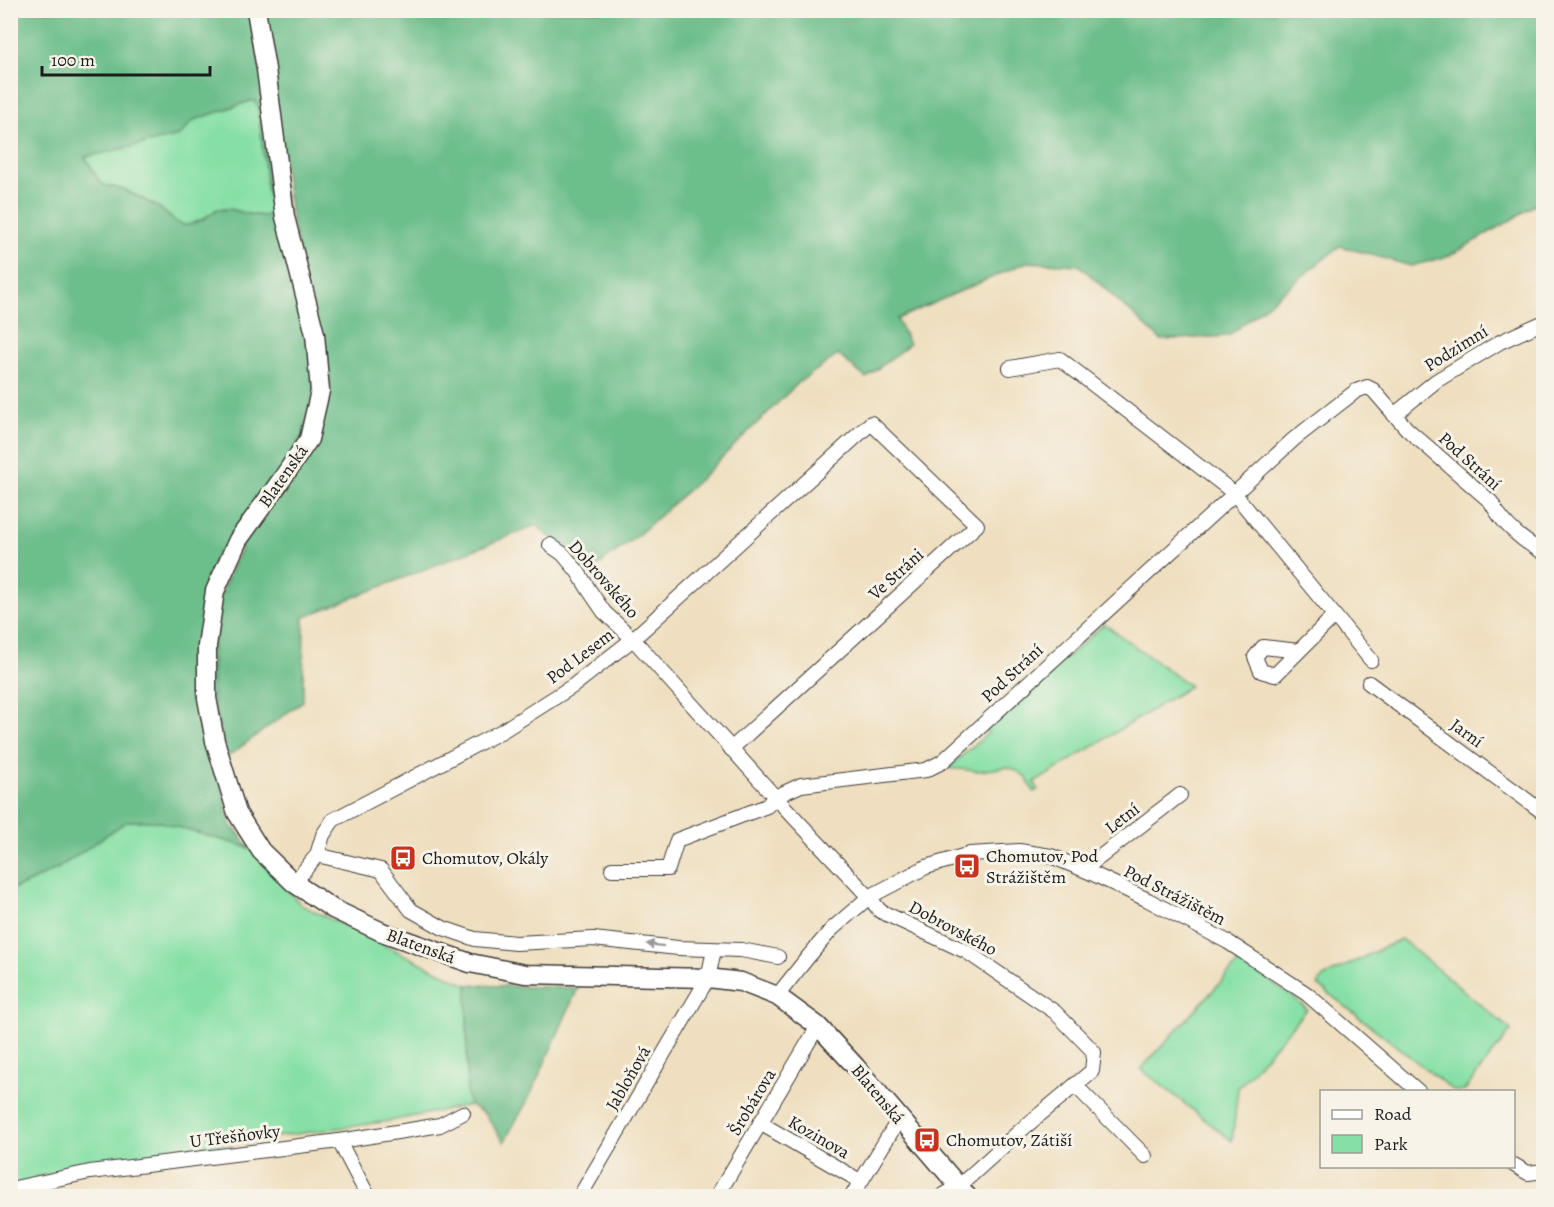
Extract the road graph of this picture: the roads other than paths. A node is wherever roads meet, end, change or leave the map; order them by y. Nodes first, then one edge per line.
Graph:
1 (256, 10) edge
2 (1542, 327) edge
3 (1010, 368) dead end
4 (1394, 415) junction
5 (871, 423) joint
6 (1234, 493) junction
7 (550, 545) dead end
8 (1544, 553) edge
9 (1334, 616) junction
10 (633, 639) junction
11 (1299, 651) dead end
12 (1371, 660) dead end
13 (1369, 683) dead end
14 (731, 749) junction
15 (1180, 795) dead end
16 (775, 797) junction
17 (1544, 813) edge
18 (317, 855) junction
19 (612, 869) dead end
20 (1087, 871) junction
21 (294, 883) junction
22 (869, 897) junction
23 (714, 950) junction
24 (778, 957) dead end
25 (708, 978) junction
26 (777, 996) junction
27 (818, 1026) junction
28 (1075, 1085) junction
29 (1417, 1090) edge
30 (463, 1113) dead end
31 (899, 1119) junction
32 (760, 1123) junction
33 (339, 1141) junction
34 (1145, 1156) dead end
35 (1515, 1166) edge
36 (1544, 1171) edge
37 (860, 1181) junction
38 (10, 1189) edge
39 (962, 1192) edge
40 (368, 1197) edge
41 (580, 1197) edge
42 (717, 1197) edge
43 (852, 1197) edge
44 (942, 1197) edge

1 - 21 street, Blatenská
2 - 4 street, Podzimní
3 - 6 street
4 - 6 street, Pod Strání
4 - 8 street, Pod Strání
5 - 10 street, Pod Lesem
5 - 14 street, Ve Stráni
6 - 9 street
6 - 16 street, Pod Strání
7 - 10 street, Dobrovského
9 - 11 street
9 - 12 street
10 - 14 street, Dobrovského
10 - 18 street, Pod Lesem
13 - 17 street, Jarní
14 - 16 street, Dobrovského
15 - 20 street, Letní
16 - 19 street
16 - 22 street, Dobrovského
18 - 21 street, Pod Lesem
23 -> 18 street
20 - 22 street, Pod Strážištěm
20 - 29 street, Pod Strážištěm
21 - 25 street, Blatenská
22 - 26 street, Pod Strážištěm
22 - 28 street, Dobrovského
23 - 24 street
23 - 25 street, Jabloňová
25 - 26 street, Blatenská
25 - 41 street, Jabloňová
26 - 27 street, Blatenská
27 - 31 street, Blatenská
27 - 32 street, Šrobárova
28 - 34 street
28 - 39 street, Dobrovského
30 - 33 street, U Třešňovky
31 - 37 street
31 - 39 street, Blatenská
32 - 37 street, Kozinova
32 - 42 street, Šrobárova
33 - 38 street, U Třešňovky
33 - 40 street
35 - 36 street
37 - 43 street
39 - 44 street, Dobrovského

